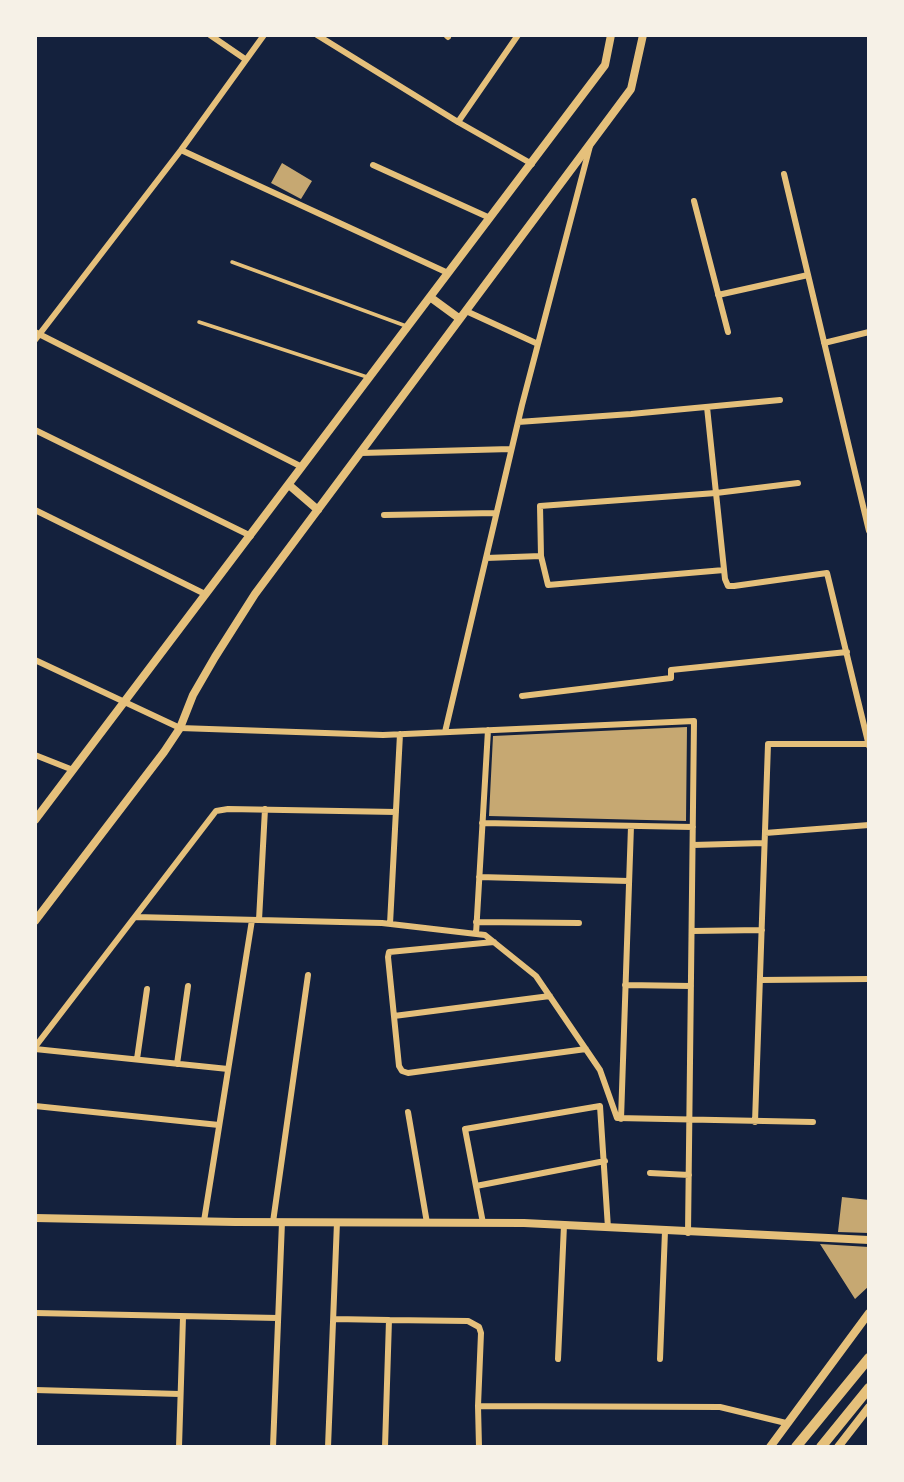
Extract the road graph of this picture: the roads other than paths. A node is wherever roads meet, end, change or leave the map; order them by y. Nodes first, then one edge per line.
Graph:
1 (210, 35) edge
2 (264, 35) edge
3 (317, 35) edge
4 (518, 35) edge
5 (611, 35) edge
6 (643, 35) edge
7 (245, 59) junction
8 (458, 122) junction
9 (590, 144) junction
10 (181, 150) junction
11 (532, 164) junction
12 (373, 165) dead end
13 (783, 174) dead end
14 (694, 201) dead end
15 (490, 218) junction
16 (232, 262) dead end
17 (448, 273) junction
18 (808, 275) junction
19 (718, 295) junction
20 (430, 297) junction
21 (466, 311) junction
22 (460, 319) junction
23 (199, 322) dead end
24 (408, 327) junction
25 (728, 332) dead end
26 (869, 332) edge
27 (36, 336) edge
28 (824, 343) junction
29 (538, 344) junction
30 (369, 378) junction
31 (780, 400) dead end
32 (707, 407) junction
33 (518, 422) junction
34 (35, 430) edge
35 (511, 449) junction
36 (360, 453) junction
37 (302, 467) junction
38 (798, 483) dead end
39 (289, 485) junction
40 (716, 493) junction
41 (865, 499) edge
42 (35, 510) edge
43 (317, 510) junction
44 (496, 513) junction
45 (384, 515) dead end
46 (869, 531) edge
47 (251, 536) junction
48 (541, 556) junction
49 (486, 558) junction
50 (724, 570) junction
51 (205, 594) junction
52 (847, 652) junction
53 (35, 660) edge
54 (522, 696) dead end
55 (125, 702) junction
56 (180, 728) junction
57 (488, 730) junction
58 (445, 732) junction
59 (400, 734) junction
60 (869, 745) edge
61 (35, 755) edge
62 (73, 770) junction
63 (265, 809) junction
64 (396, 812) junction
65 (35, 820) edge
66 (482, 823) junction
67 (869, 825) edge
68 (631, 826) junction
69 (693, 827) junction
70 (765, 833) junction
71 (764, 843) junction
72 (693, 845) junction
73 (479, 877) junction
74 (629, 881) junction
75 (135, 917) junction
76 (255, 920) junction
77 (35, 921) edge
78 (476, 922) junction
79 (579, 923) dead end
80 (390, 924) junction
81 (762, 930) junction
82 (692, 931) junction
83 (476, 934) junction
84 (494, 942) junction
85 (308, 975) dead end
86 (869, 979) edge
87 (760, 980) junction
88 (625, 985) junction
89 (188, 986) dead end
90 (691, 986) junction
91 (147, 989) dead end
92 (550, 996) junction
93 (394, 1016) junction
94 (35, 1048) edge
95 (586, 1049) junction
96 (137, 1059) junction
97 (177, 1064) junction
98 (228, 1069) junction
99 (35, 1106) edge
100 (408, 1112) dead end
101 (621, 1119) junction
102 (690, 1121) junction
103 (755, 1122) junction
104 (813, 1122) dead end
105 (219, 1125) junction
106 (605, 1161) junction
107 (650, 1173) dead end
108 (689, 1175) junction
109 (476, 1186) junction
110 (38, 1216) edge
111 (204, 1222) junction
112 (278, 1222) junction
113 (337, 1222) junction
114 (427, 1223) junction
115 (483, 1223) junction
116 (564, 1225) junction
117 (608, 1228) junction
118 (666, 1231) junction
119 (688, 1233) junction
120 (869, 1240) edge
121 (35, 1313) edge
122 (869, 1313) edge
123 (183, 1317) junction
124 (278, 1318) junction
125 (334, 1319) junction
126 (389, 1320) junction
127 (869, 1358) edge
128 (558, 1359) dead end
129 (660, 1359) dead end
130 (869, 1388) edge
131 (35, 1390) edge
132 (180, 1394) junction
133 (478, 1406) junction
134 (869, 1407) edge
135 (786, 1423) junction
136 (179, 1447) edge
137 (273, 1447) edge
138 (328, 1447) edge
139 (385, 1447) edge
140 (479, 1447) edge
141 (769, 1447) edge
142 (796, 1447) edge
143 (821, 1447) edge
144 (838, 1447) edge

1 - 7 street
2 - 7 street
3 - 8 street
4 - 8 street
5 - 11 street
6 - 9 street
7 - 10 street
8 - 11 street
9 - 21 street
9 - 29 street
10 - 17 street
10 - 27 street
11 - 15 street
12 - 15 street
13 - 18 street
14 - 19 street
15 - 17 street
16 - 24 lane
17 - 20 street
18 - 19 street
18 - 28 street
19 - 25 street
20 - 22 street
20 - 24 street
21 - 22 street
21 - 29 street
22 - 36 street
23 - 30 lane
24 - 30 street
26 - 28 street
27 - 37 street
28 - 41 street
29 - 33 street
30 - 37 street
31 - 32 street
32 - 33 street
32 - 40 street
33 - 35 street
34 - 47 street
35 - 36 street
35 - 44 street
36 - 43 street
37 - 39 street
38 - 40 street
39 - 43 street
39 - 47 street
40 - 48 street
40 - 50 street
41 - 46 street
42 - 51 street
43 - 56 street
44 - 45 street
44 - 49 street
47 - 51 street
48 - 49 street
48 - 50 street
49 - 58 street
50 - 52 street
51 - 55 street
52 - 54 street
52 - 60 street
53 - 55 street
55 - 56 street
55 - 62 street
56 - 59 street
56 - 77 street
57 - 58 street
57 - 66 street
57 - 69 street
58 - 59 street
59 - 64 street
60 - 70 street
61 - 62 street
62 - 65 street
63 - 64 street
63 - 75 street
63 - 76 street
64 - 80 street
66 - 68 street
66 - 73 street
67 - 70 street
68 - 69 street
68 - 74 street
69 - 72 street
70 - 71 street
71 - 72 street
71 - 81 street
72 - 82 street
73 - 74 street
73 - 78 street
74 - 88 street
75 - 76 street
75 - 94 street
76 - 80 street
76 - 98 street
78 - 79 street
78 - 83 street
80 - 83 street
81 - 82 street
81 - 87 street
82 - 90 street
83 - 84 street
84 - 92 street
84 - 93 street
85 - 112 street
86 - 87 street
87 - 103 street
88 - 90 street
88 - 101 street
89 - 97 street
90 - 102 street
91 - 96 street
92 - 93 street
92 - 95 street
93 - 95 street
94 - 96 street
95 - 101 street
96 - 97 street
97 - 98 street
98 - 105 street
99 - 105 street
100 - 114 street
101 - 102 street
102 - 103 street
102 - 108 street
103 - 104 street
105 - 111 street
106 - 109 street
106 - 109 street
106 - 117 street
107 - 108 street
108 - 119 street
109 - 115 street
110 - 111 street
111 - 112 street
112 - 113 street
112 - 124 street
113 - 114 street
113 - 125 street
114 - 115 street
115 - 116 street
116 - 117 street
116 - 128 street
117 - 118 street
118 - 119 street
118 - 129 street
119 - 120 street
121 - 123 street
122 - 135 street
123 - 124 street
123 - 132 street
124 - 137 street
125 - 126 street
125 - 138 street
126 - 133 street
126 - 139 street
127 - 142 main road
130 - 143 main road
131 - 132 street
132 - 136 street
133 - 135 street
133 - 140 street
134 - 144 street
135 - 141 street

